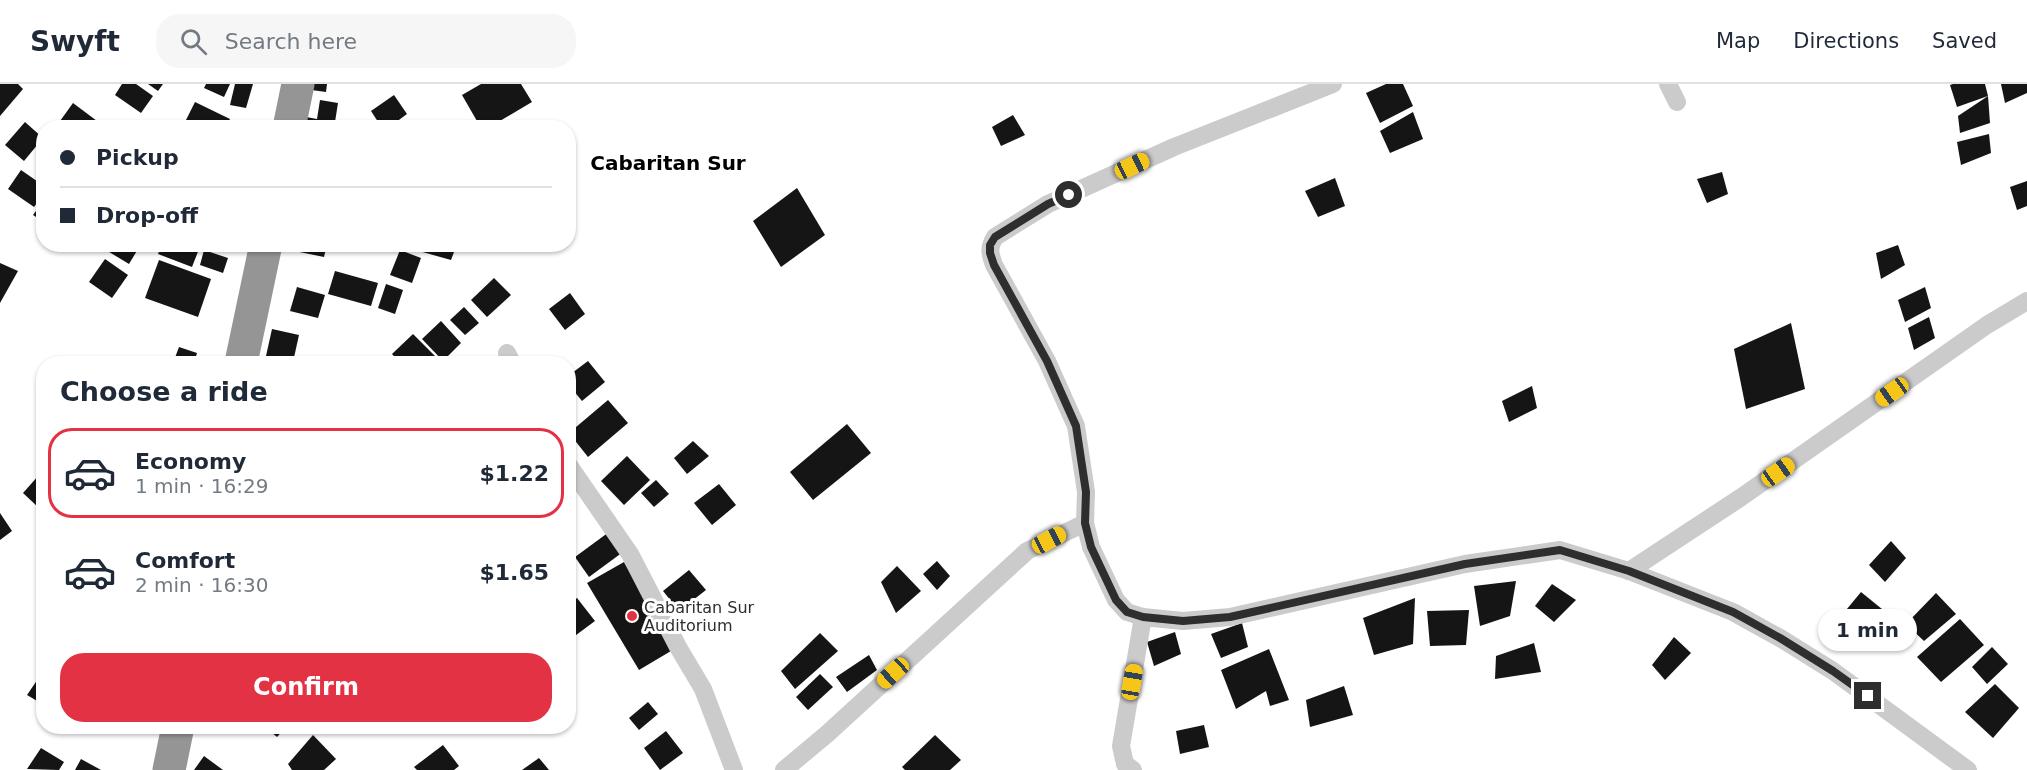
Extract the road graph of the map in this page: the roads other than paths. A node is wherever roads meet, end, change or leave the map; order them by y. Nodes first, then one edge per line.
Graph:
1 (298, 84) edge
2 (1333, 84) edge
3 (1668, 84) edge
4 (1677, 102) dead end
5 (291, 120) edge
6 (264, 252) edge
7 (2027, 301) edge
8 (242, 356) edge
9 (576, 476) edge
10 (1085, 523) junction
11 (1629, 571) junction
12 (1143, 617) junction
13 (176, 734) edge
14 (169, 770) edge
15 (734, 770) edge
16 (784, 770) edge
17 (1133, 770) edge
18 (1968, 770) edge

1 - 5 highway
2 - 10 street
3 - 4 street
6 - 8 highway
7 - 11 street
9 - 15 street
10 - 12 street
10 - 16 street
11 - 12 street
11 - 18 street
12 - 17 street
13 - 14 highway

